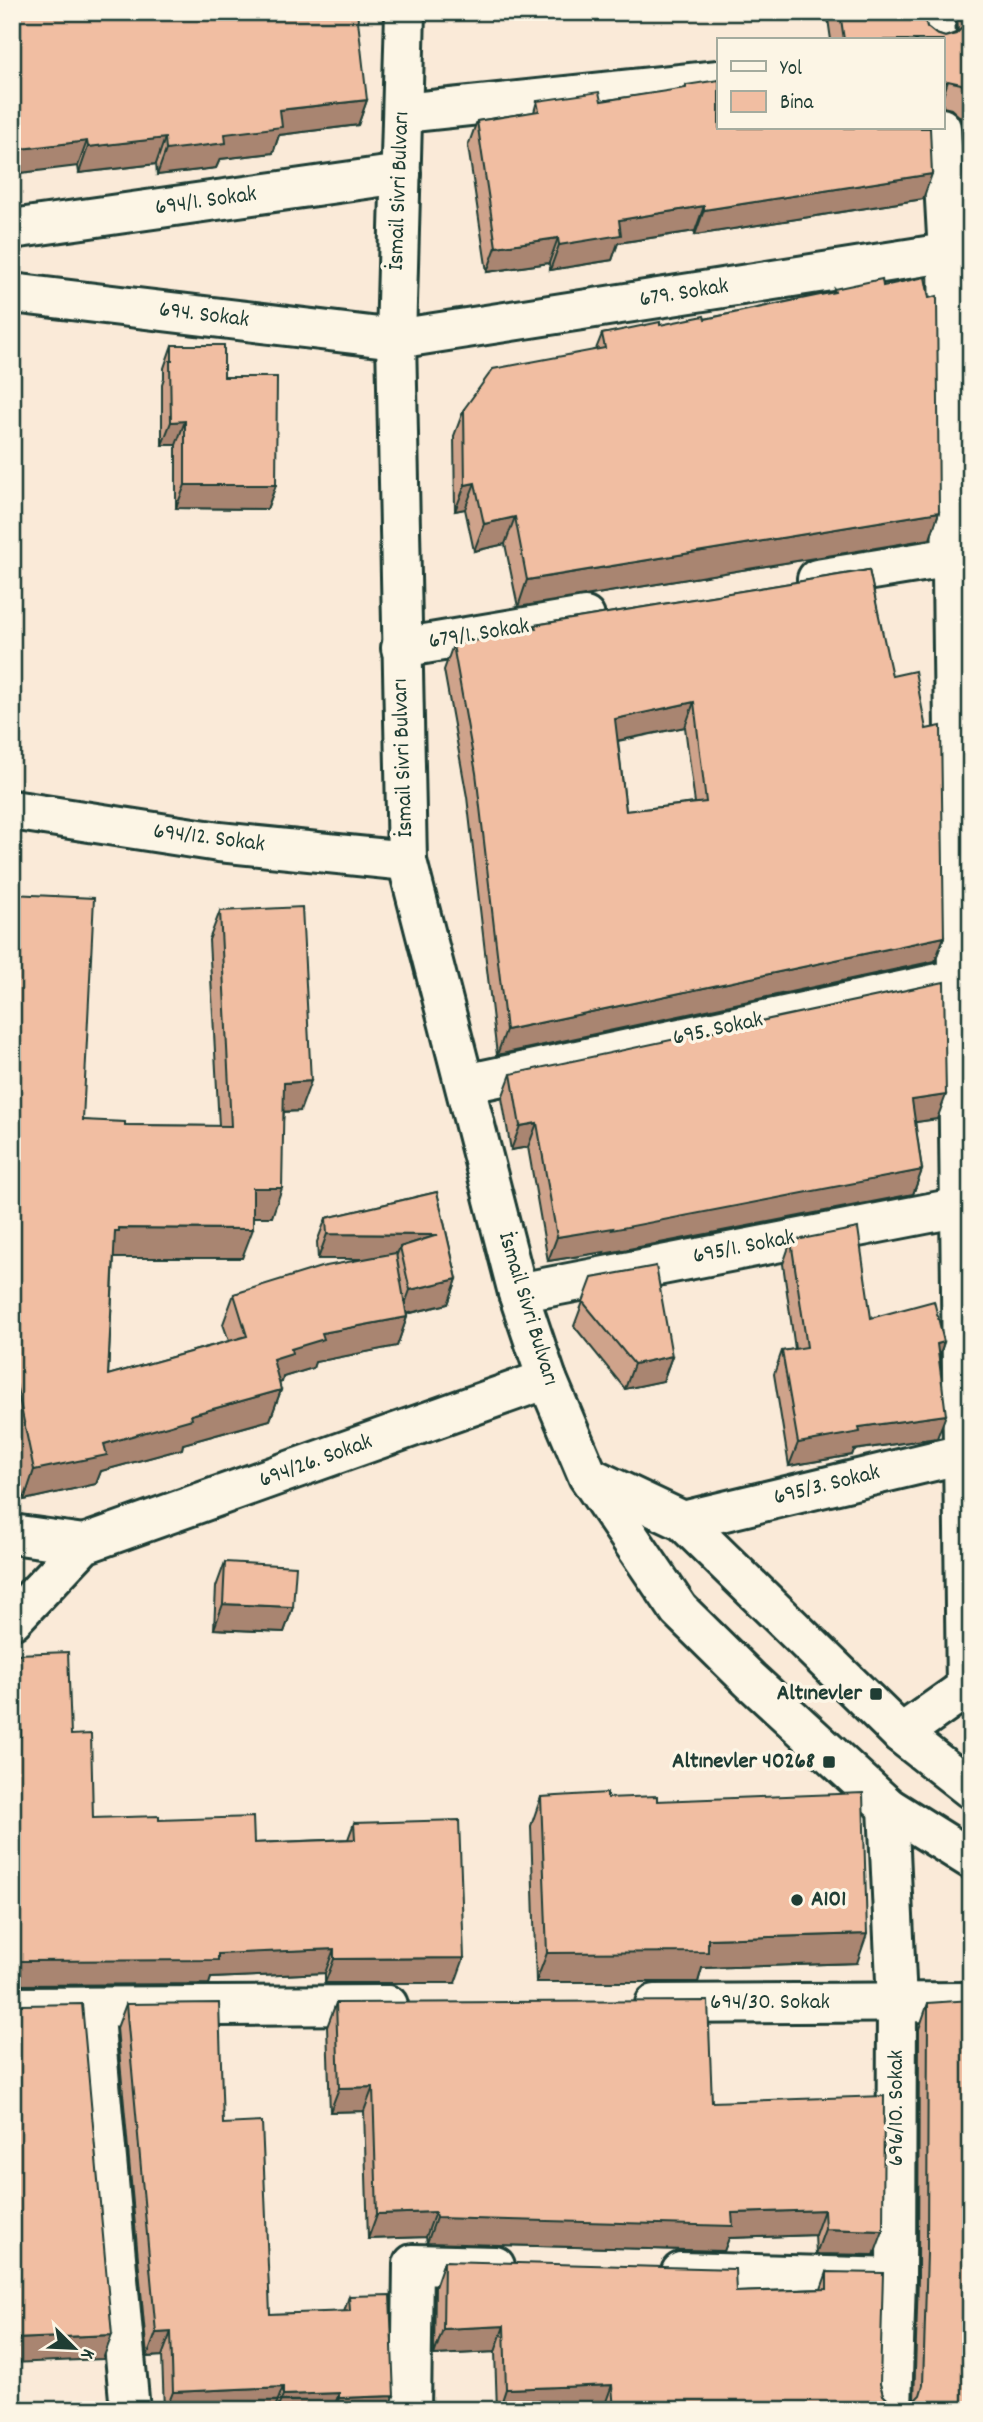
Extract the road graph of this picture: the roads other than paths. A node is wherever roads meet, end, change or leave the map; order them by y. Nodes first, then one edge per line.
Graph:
1 (405, 12) edge
2 (935, 12) edge
3 (936, 38) edge
4 (717, 80) edge
5 (403, 113) junction
6 (941, 130) edge
7 (401, 174) junction
8 (12, 229) edge
9 (959, 251) edge
10 (12, 293) edge
11 (396, 339) junction
12 (961, 556) edge
13 (786, 584) edge
14 (621, 611) edge
15 (401, 648) junction
16 (12, 810) edge
17 (407, 861) junction
18 (964, 977) edge
19 (465, 1084) junction
20 (965, 1205) edge
21 (518, 1293) junction
22 (547, 1380) junction
23 (967, 1452) edge
24 (588, 1476) junction
25 (683, 1521) junction
26 (12, 1534) edge
27 (84, 1544) junction
28 (12, 1620) edge
29 (968, 1688) edge
30 (901, 1734) junction
31 (971, 1789) edge
32 (888, 1807) junction
33 (971, 1859) edge
34 (897, 2003) junction
35 (971, 2003) edge
36 (620, 2004) edge
37 (426, 2005) edge
38 (12, 2007) edge
39 (93, 2007) junction
40 (524, 2267) edge
41 (648, 2271) edge
42 (896, 2278) junction
43 (130, 2410) edge
44 (411, 2410) edge
45 (892, 2410) edge

1 - 5 street, İsmail Sivri Bulvarı
2 - 3 street
4 - 5 street
5 - 7 street, İsmail Sivri Bulvarı
6 - 9 street
7 - 8 street, 694/1. Sokak
7 - 11 street, İsmail Sivri Bulvarı
9 - 11 street, 679. Sokak
9 - 12 street
10 - 11 street, 694. Sokak
11 - 15 street, İsmail Sivri Bulvarı
12 - 13 street
12 - 18 street
14 - 15 street, 679/1. Sokak
15 - 17 street, İsmail Sivri Bulvarı
16 - 17 street, 694/12. Sokak
17 - 19 street, İsmail Sivri Bulvarı
18 - 19 street, 695. Sokak
18 - 20 street
19 - 21 street, İsmail Sivri Bulvarı
20 - 21 street, 695/1. Sokak
20 - 23 street
21 - 22 street, İsmail Sivri Bulvarı
22 - 24 street, İsmail Sivri Bulvarı
22 - 27 street, 694/26. Sokak
23 - 25 street, 695/3. Sokak
23 - 29 street
24 - 25 street
24 - 32 street, İsmail Sivri Bulvarı
25 - 30 street
26 - 27 street, 694/26. Sokak
27 - 28 street, 694/26. Sokak
29 - 30 street
30 - 31 street
32 - 33 street, İsmail Sivri Bulvarı
32 - 34 street, 696/10. Sokak
34 - 35 street, 694/30. Sokak
34 - 36 street, 694/30. Sokak
34 - 42 street, 696/10. Sokak
37 - 39 street
38 - 39 street
39 - 43 street
40 - 44 street
41 - 42 street
42 - 45 street, 696/10. Sokak

